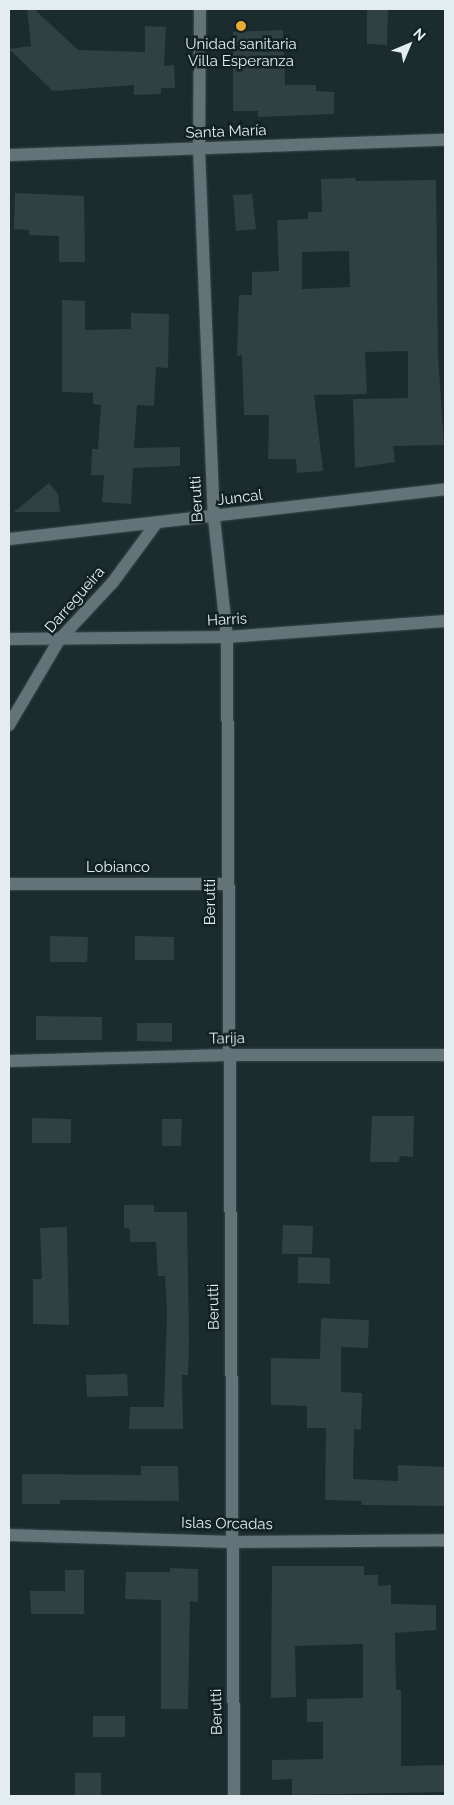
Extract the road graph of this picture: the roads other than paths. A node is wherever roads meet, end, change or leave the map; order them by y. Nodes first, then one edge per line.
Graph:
1 (200, 9) edge
2 (445, 140) edge
3 (199, 149) junction
4 (9, 155) edge
5 (445, 488) edge
6 (214, 518) junction
7 (155, 525) junction
8 (9, 539) edge
9 (445, 620) edge
10 (227, 637) junction
11 (9, 639) edge
12 (59, 640) junction
13 (9, 725) edge
14 (9, 884) edge
15 (227, 884) junction
16 (228, 1055) junction
17 (445, 1055) edge
18 (9, 1061) edge
19 (9, 1535) edge
20 (445, 1540) edge
21 (232, 1542) junction
22 (234, 1796) edge

1 - 3 street, Berutti
2 - 3 street, Santa María
3 - 4 street, Santa María
3 - 6 street, Berutti
5 - 6 street, Juncal
6 - 7 street, Juncal
6 - 10 street, Berutti
7 - 8 street, Juncal
7 - 12 street, Darregueira
9 - 10 street, Harris
10 - 12 street, Harris
10 - 15 street, Berutti
11 - 12 street, Harris
12 - 13 street, Darregueira
14 - 15 street, Lobianco
15 - 16 street, Berutti
16 - 17 street, Tarija
16 - 18 street, Tarija
16 - 21 street, Berutti
19 - 21 street, Islas Orcadas
20 - 21 street, Islas Orcadas
21 - 22 street, Berutti

